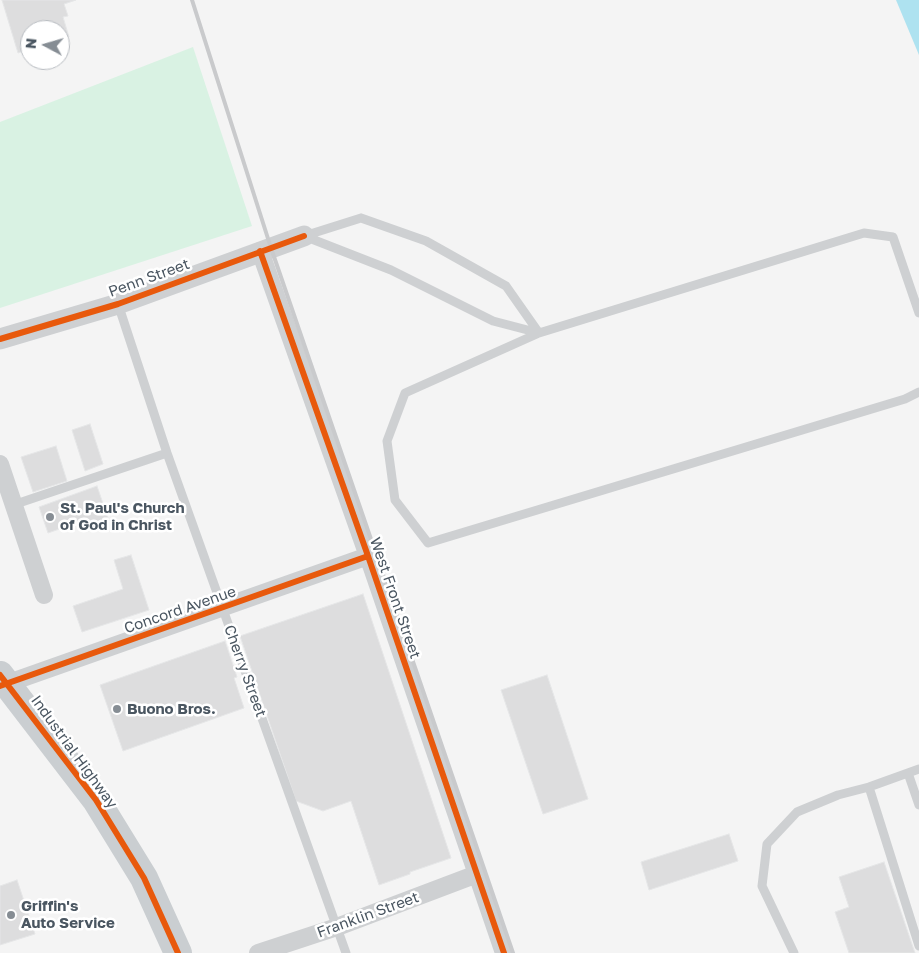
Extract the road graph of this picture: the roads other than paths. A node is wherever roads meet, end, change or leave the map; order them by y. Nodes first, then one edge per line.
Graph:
1 (304, 236) junction
2 (260, 251) junction
3 (118, 304) junction
4 (919, 313) edge
5 (540, 333) junction
6 (0, 339) edge
7 (919, 392) edge
8 (167, 453) junction
9 (0, 464) edge
10 (13, 505) junction
11 (368, 556) junction
12 (44, 595) dead end
13 (223, 609) junction
14 (3, 682) edge
15 (919, 769) edge
16 (908, 773) junction
17 (869, 786) junction
18 (919, 805) edge
19 (477, 874) junction
20 (337, 927) junction
21 (919, 946) edge
22 (178, 953) edge
23 (258, 953) edge
24 (346, 953) edge
25 (504, 953) edge
26 (794, 953) edge

1 - 2 street, Penn Street
1 - 5 lane
1 - 5 lane
2 - 3 street, Penn Street
2 - 11 street, West Front Street
3 - 6 street, Penn Street
3 - 8 lane, Cherry Street
4 - 5 lane
5 - 7 lane
8 - 10 lane
8 - 13 lane, Cherry Street
9 - 10 street
10 - 12 street
11 - 13 street, Concord Avenue
11 - 19 street, West Front Street
13 - 14 street, Concord Avenue
13 - 20 lane, Cherry Street
14 - 22 main road, Industrial Highway
15 - 16 lane
16 - 17 lane
16 - 18 lane
17 - 21 lane
17 - 26 lane
19 - 20 street, Franklin Street
19 - 25 street, West Front Street
20 - 23 street, Franklin Street
20 - 24 lane, Cherry Street

